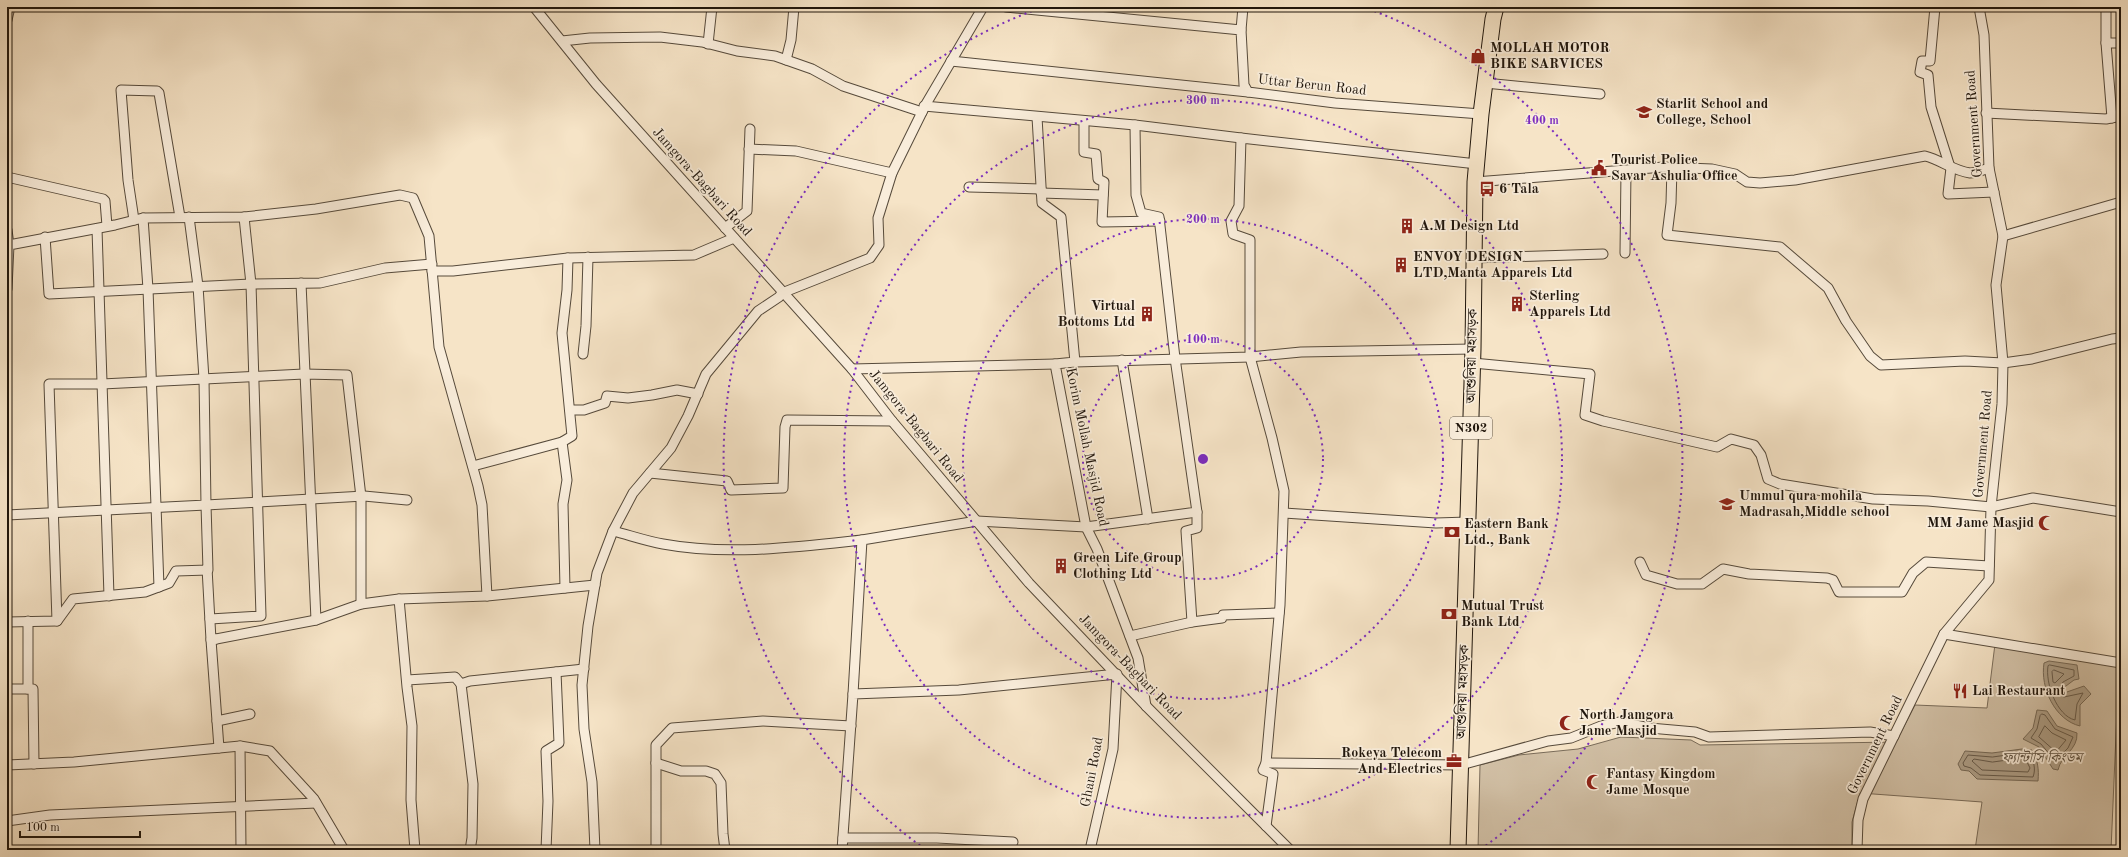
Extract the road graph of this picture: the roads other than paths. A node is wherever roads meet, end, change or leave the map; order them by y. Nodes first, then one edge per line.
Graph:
1 (10, 7) edge
2 (534, 7) edge
3 (712, 7) edge
4 (794, 7) edge
5 (983, 7) edge
6 (1006, 7) edge
7 (1243, 7) edge
8 (1496, 7) edge
9 (1935, 7) edge
10 (1979, 7) edge
11 (2106, 7) edge
12 (7, 20) edge
13 (1241, 30) junction
14 (562, 41) junction
15 (2106, 43) junction
16 (2121, 43) edge
17 (708, 44) junction
18 (786, 60) junction
19 (950, 61) junction
20 (1484, 83) junction
21 (1248, 92) junction
22 (1600, 94) dead end
23 (923, 109) junction
24 (1986, 113) junction
25 (1481, 114) junction
26 (1037, 117) junction
27 (2116, 117) edge
28 (1084, 121) junction
29 (1135, 125) junction
30 (750, 129) dead end
31 (1241, 138) junction
32 (749, 149) junction
33 (1476, 164) junction
34 (1672, 168) junction
35 (1950, 168) junction
36 (1989, 168) junction
37 (1626, 171) junction
38 (892, 173) junction
39 (7, 176) edge
40 (1475, 182) junction
41 (969, 187) dead end
42 (1041, 191) junction
43 (1994, 192) junction
44 (1103, 196) junction
45 (2121, 202) edge
46 (184, 217) junction
47 (244, 217) junction
48 (139, 219) junction
49 (1160, 221) junction
50 (107, 226) junction
51 (97, 228) junction
52 (725, 228) junction
53 (7, 230) edge
54 (2003, 236) junction
55 (45, 237) junction
56 (734, 238) junction
57 (9, 245) junction
58 (1625, 253) dead end
59 (1603, 254) dead end
60 (588, 257) junction
61 (568, 258) junction
62 (1473, 258) junction
63 (432, 268) junction
64 (300, 283) junction
65 (251, 284) junction
66 (198, 286) junction
67 (7, 289) edge
68 (148, 289) junction
69 (98, 291) junction
70 (782, 293) junction
71 (2121, 338) edge
72 (583, 354) dead end
73 (1473, 356) junction
74 (1250, 357) junction
75 (1175, 358) junction
76 (1122, 360) junction
77 (1075, 362) junction
78 (2003, 363) junction
79 (1055, 364) junction
80 (852, 370) junction
81 (304, 374) junction
82 (253, 376) junction
83 (204, 379) junction
84 (152, 382) junction
85 (102, 384) junction
86 (698, 394) junction
87 (570, 410) junction
88 (892, 421) junction
89 (562, 442) junction
90 (473, 466) junction
91 (650, 473) junction
92 (361, 496) junction
93 (310, 498) junction
94 (407, 500) dead end
95 (258, 502) junction
96 (206, 505) junction
97 (1991, 507) junction
98 (157, 508) junction
99 (107, 510) junction
100 (1197, 512) junction
101 (2121, 512) edge
102 (52, 513) junction
103 (1284, 513) junction
104 (7, 515) edge
105 (1148, 519) junction
106 (977, 521) junction
107 (1468, 522) junction
108 (1086, 527) junction
109 (613, 531) junction
110 (862, 540) junction
111 (1640, 562) dead end
112 (1989, 566) junction
113 (208, 568) junction
114 (595, 585) junction
115 (159, 587) junction
116 (566, 588) junction
117 (109, 596) junction
118 (487, 596) junction
119 (399, 599) junction
120 (361, 604) junction
121 (1279, 613) junction
122 (210, 619) junction
123 (57, 620) junction
124 (316, 620) junction
125 (28, 621) junction
126 (7, 622) edge
127 (1192, 622) junction
128 (260, 631) dead end
129 (1944, 634) junction
130 (1130, 636) junction
131 (212, 640) junction
132 (2121, 663) edge
133 (584, 669) junction
134 (556, 672) junction
135 (1117, 674) junction
136 (407, 680) junction
137 (462, 684) junction
138 (7, 689) edge
139 (28, 689) junction
140 (853, 694) junction
141 (1146, 706) junction
142 (250, 714) dead end
143 (217, 721) junction
144 (851, 726) junction
145 (1894, 736) junction
146 (240, 746) junction
147 (219, 748) junction
148 (656, 763) junction
149 (1266, 763) junction
150 (34, 764) junction
151 (7, 765) edge
152 (1461, 765) junction
153 (316, 803) junction
154 (240, 806) junction
155 (7, 821) edge
156 (1266, 826) junction
157 (843, 838) junction
158 (1013, 842) dead end
159 (241, 850) edge
160 (344, 850) edge
161 (415, 850) edge
162 (470, 850) edge
163 (546, 850) edge
164 (595, 850) edge
165 (656, 850) edge
166 (725, 850) edge
167 (842, 850) edge
168 (1090, 850) edge
169 (1290, 850) edge
170 (1458, 850) edge
171 (1858, 850) edge

1 - 12 street
2 - 14 street, Jamgora-Bagbari Road
3 - 17 street
4 - 18 street
5 - 19 street
6 - 13 street
7 - 13 street, Uttar Berun Road
8 - 20 highway, আশুলিয়া মহাসড়ক / N302
9 - 35 street
10 - 24 street, Government Road
11 - 15 street
13 - 21 street, Uttar Berun Road
14 - 17 street
14 - 52 street, Jamgora-Bagbari Road
15 - 16 street
15 - 27 street
17 - 18 street
18 - 23 street
19 - 21 street
19 - 23 street
20 - 22 street
20 - 25 highway, আশুলিয়া মহাসড়ক / N302
21 - 25 street, Uttar Berun Road
23 - 26 street
23 - 38 street
24 - 27 street
24 - 36 street, Government Road
25 - 33 highway, আশুলিয়া মহাসড়ক / N302
26 - 28 street
26 - 42 street, Korim Mollah Masjid Road
28 - 29 street
28 - 44 street
29 - 31 street
29 - 49 street
30 - 32 street
31 - 33 street
31 - 74 street
32 - 38 street
32 - 52 street
33 - 40 highway, আশুলিয়া মহাসড়ক / N302
34 - 35 street
34 - 37 street
34 - 78 street
35 - 36 street
35 - 43 street
36 - 43 street, Government Road
37 - 40 street
37 - 58 street
38 - 70 street
39 - 50 street
40 - 62 highway, আশুলিয়া মহাসড়ক / N302
41 - 42 street
42 - 44 street
42 - 77 street, Korim Mollah Masjid Road
43 - 54 street, Government Road
44 - 49 street
45 - 54 street
46 - 47 street
46 - 48 street
46 - 48 street
46 - 66 street
47 - 63 street
47 - 65 street
48 - 50 street
48 - 68 street
49 - 75 street
50 - 51 street
51 - 55 street
51 - 69 street
52 - 56 street, Jamgora-Bagbari Road
53 - 57 street
54 - 78 street, Government Road
55 - 57 street
55 - 69 street
56 - 60 street
56 - 70 street, Jamgora-Bagbari Road
57 - 67 street
59 - 62 street
60 - 61 street
60 - 72 street
61 - 63 street
61 - 87 street
62 - 73 highway, আশুলিয়া মহাসড়ক / N302
63 - 64 street
63 - 90 street
64 - 65 street
64 - 81 street
65 - 66 street
65 - 82 street
66 - 68 street
66 - 83 street
68 - 69 street
68 - 84 street
69 - 85 street
70 - 80 street, Jamgora-Bagbari Road
70 - 86 street
71 - 78 street
73 - 74 street
73 - 97 street
73 - 107 highway, আশুলিয়া মহাসড়ক / N302
74 - 75 street
74 - 103 street
75 - 76 street
75 - 100 street
76 - 77 street
76 - 105 street
77 - 79 street, Korim Mollah Masjid Road
78 - 97 street, Government Road
79 - 80 street
79 - 108 street, Korim Mollah Masjid Road
80 - 88 street, Jamgora-Bagbari Road
81 - 82 street
81 - 92 street
81 - 93 street
82 - 83 street
82 - 95 street
83 - 84 street
83 - 96 street
84 - 85 street
84 - 98 street
85 - 99 street
85 - 102 street
86 - 87 street
86 - 91 street
87 - 89 street
88 - 91 street
88 - 106 street, Jamgora-Bagbari Road
89 - 90 street
89 - 116 street
90 - 118 street
91 - 109 street
92 - 93 street
92 - 94 street
92 - 120 street
93 - 95 street
93 - 124 street
95 - 96 street
95 - 122 street
96 - 98 street
96 - 113 street
97 - 101 street
97 - 112 street, Government Road
98 - 99 street
98 - 115 street
99 - 102 street
99 - 117 street
100 - 105 street
100 - 127 street
102 - 104 street
102 - 123 street
103 - 107 street
103 - 121 street
105 - 108 street
106 - 108 street
106 - 110 street
106 - 135 street, Jamgora-Bagbari Road
107 - 152 highway, আশুলিয়া মহাসড়ক / N302
108 - 130 street, Korim Mollah Masjid Road
109 - 110 street
109 - 114 street
110 - 140 street
111 - 112 street
112 - 129 street, Government Road
113 - 115 street
113 - 122 street
114 - 116 street
114 - 133 street
115 - 117 street
116 - 118 street
117 - 123 street
118 - 119 street
119 - 120 street
119 - 136 street
120 - 124 street
121 - 127 street
121 - 149 street
122 - 131 street
123 - 125 street
124 - 131 street
125 - 126 street
125 - 139 street
127 - 130 street
128 - 131 street
129 - 132 street
129 - 145 street, Government Road
130 - 141 street, Korim Mollah Masjid Road
131 - 143 street
133 - 134 street
133 - 164 street
134 - 137 street
134 - 163 street
135 - 140 street
135 - 141 street, Jamgora-Bagbari Road
135 - 168 street, Ghani Road
136 - 137 street
136 - 161 street
137 - 162 street
138 - 139 street
139 - 150 street
140 - 144 street
141 - 156 street, Jamgora-Bagbari Road
142 - 143 street
143 - 147 street
144 - 148 street
144 - 157 street
145 - 152 street
145 - 171 street, Government Road
146 - 147 street
146 - 153 street
146 - 154 street
147 - 150 street
148 - 165 street
148 - 166 street
149 - 152 street
149 - 156 street
150 - 151 street
152 - 170 highway, আশুলিয়া মহাসড়ক / N302
153 - 154 street
153 - 160 street
154 - 155 street
154 - 159 street
156 - 169 street, Jamgora-Bagbari Road
157 - 158 street
157 - 167 street

